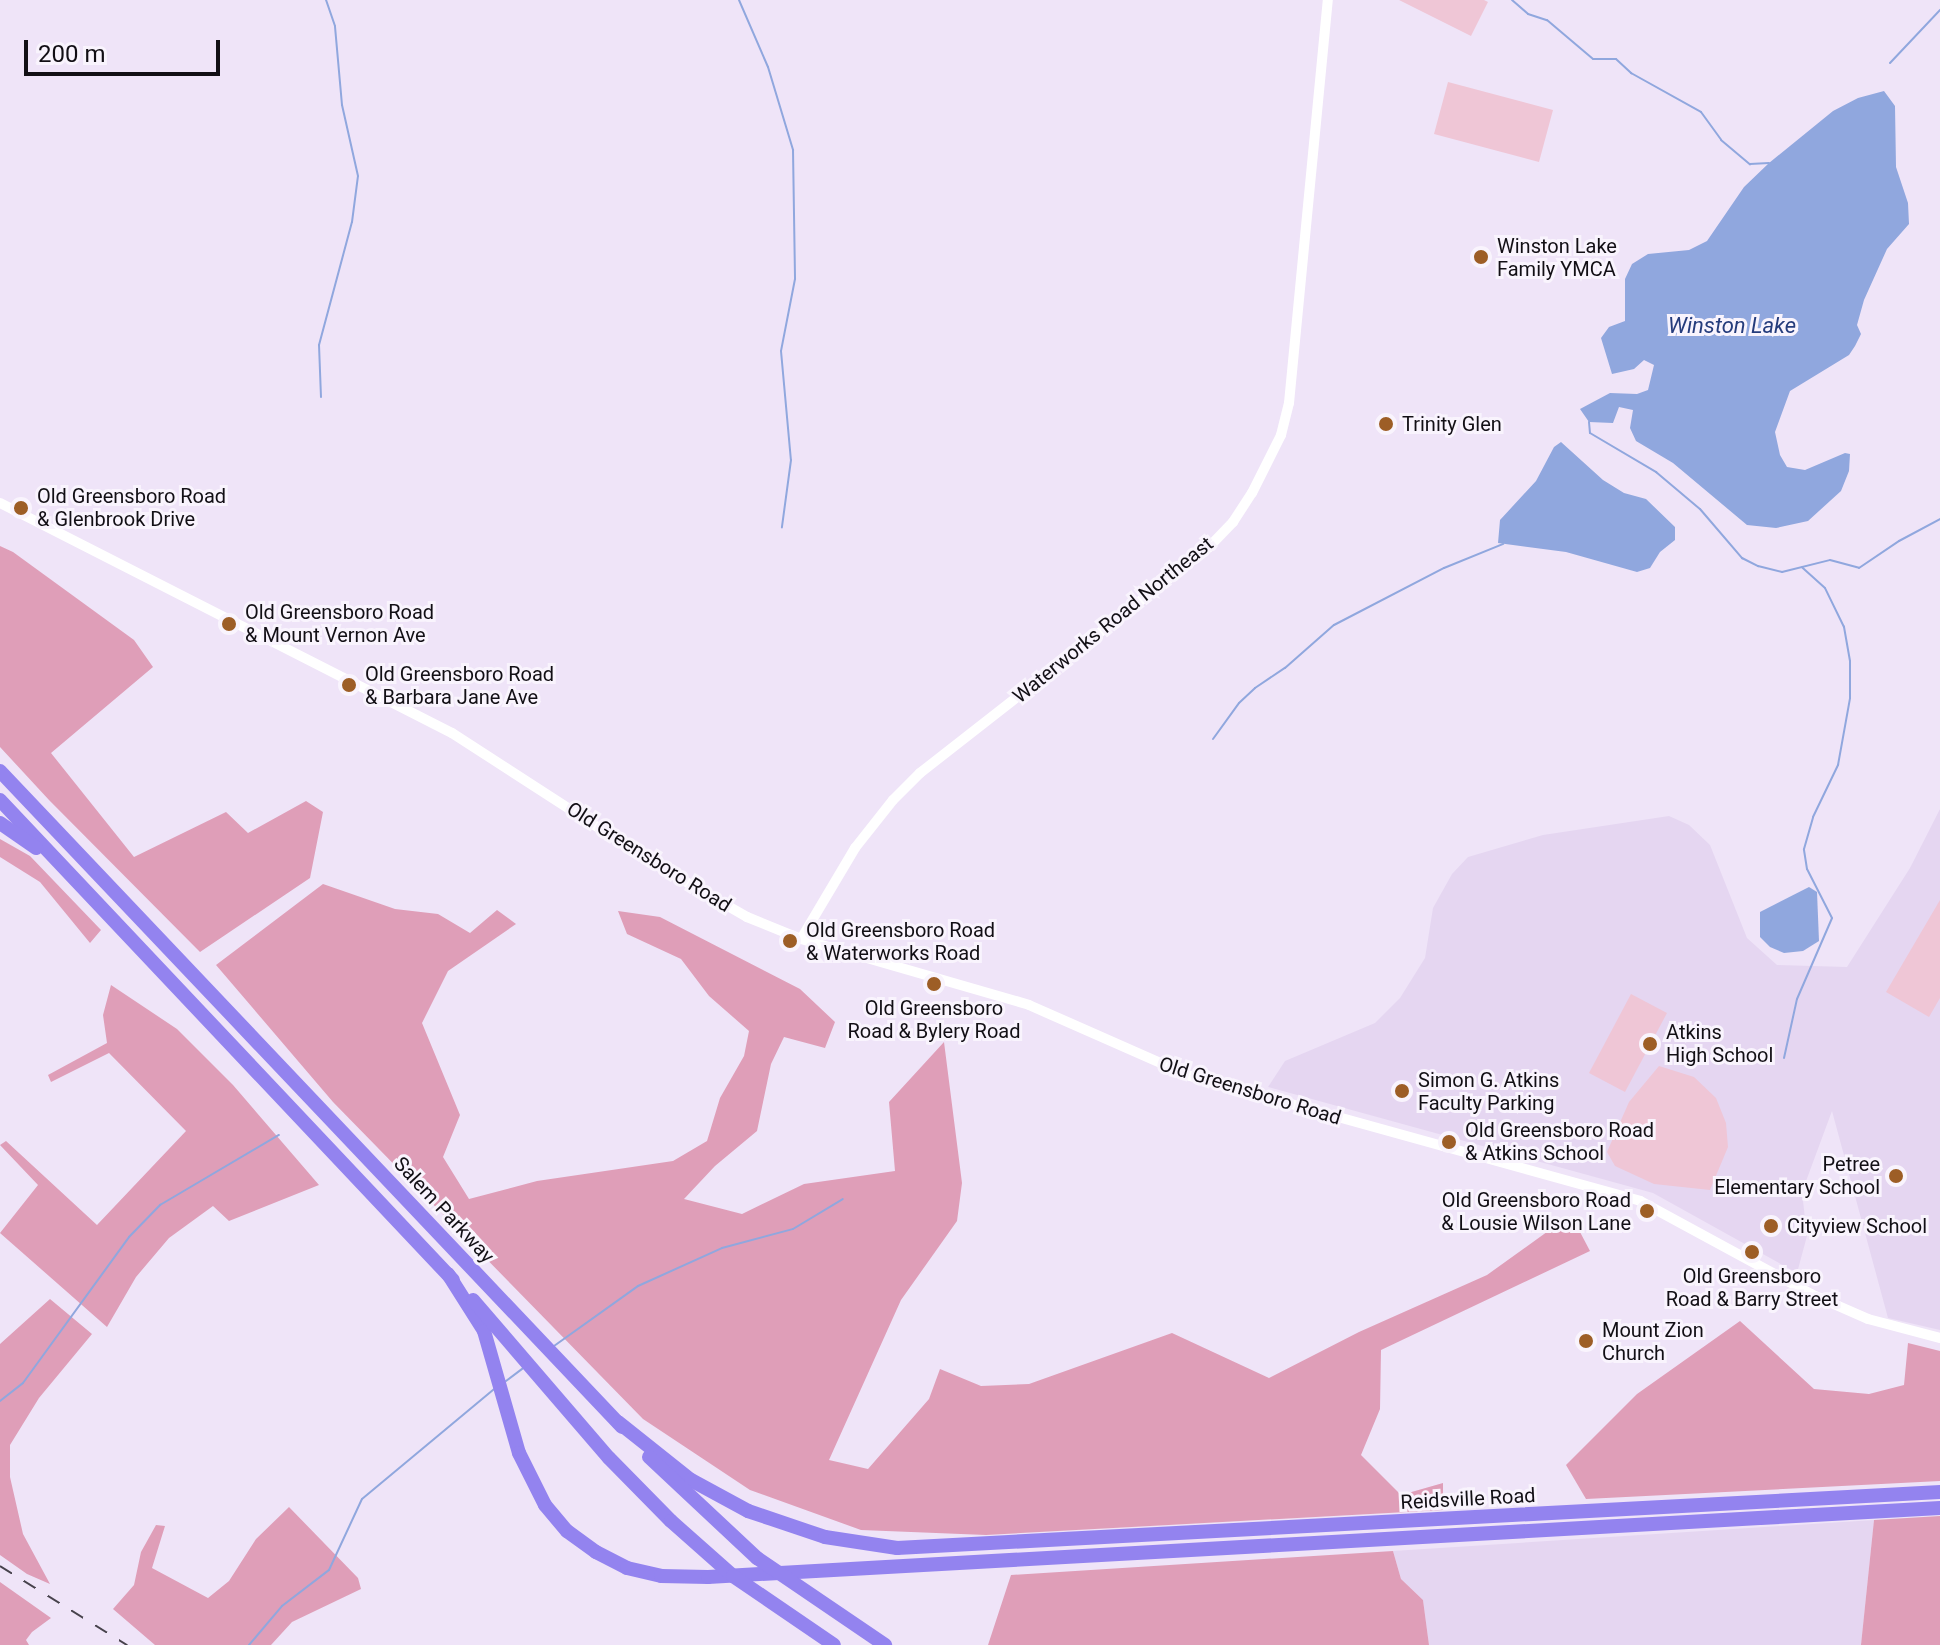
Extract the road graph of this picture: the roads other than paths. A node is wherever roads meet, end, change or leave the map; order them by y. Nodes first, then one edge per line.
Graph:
1 (1328, 0) edge
2 (0, 503) edge
3 (0, 771) edge
4 (0, 800) edge
5 (0, 823) edge
6 (70, 876) junction
7 (801, 939) junction
8 (448, 1274) junction
9 (1940, 1338) edge
10 (618, 1422) junction
11 (1940, 1492) edge
12 (1940, 1508) edge
13 (834, 1645) edge
14 (885, 1645) edge

1 - 7 street, Waterworks Road Northeast
2 - 7 street, Old Greensboro Road
3 - 10 highway, Salem Parkway
4 - 6 highway, Salem Parkway
5 - 6 highway
6 - 8 highway, Salem Parkway
7 - 9 street, Old Greensboro Road
8 - 12 highway, Reidsville Road
8 - 13 highway, Salem Parkway
10 - 11 highway, Reidsville Road
10 - 14 highway, Salem Parkway

